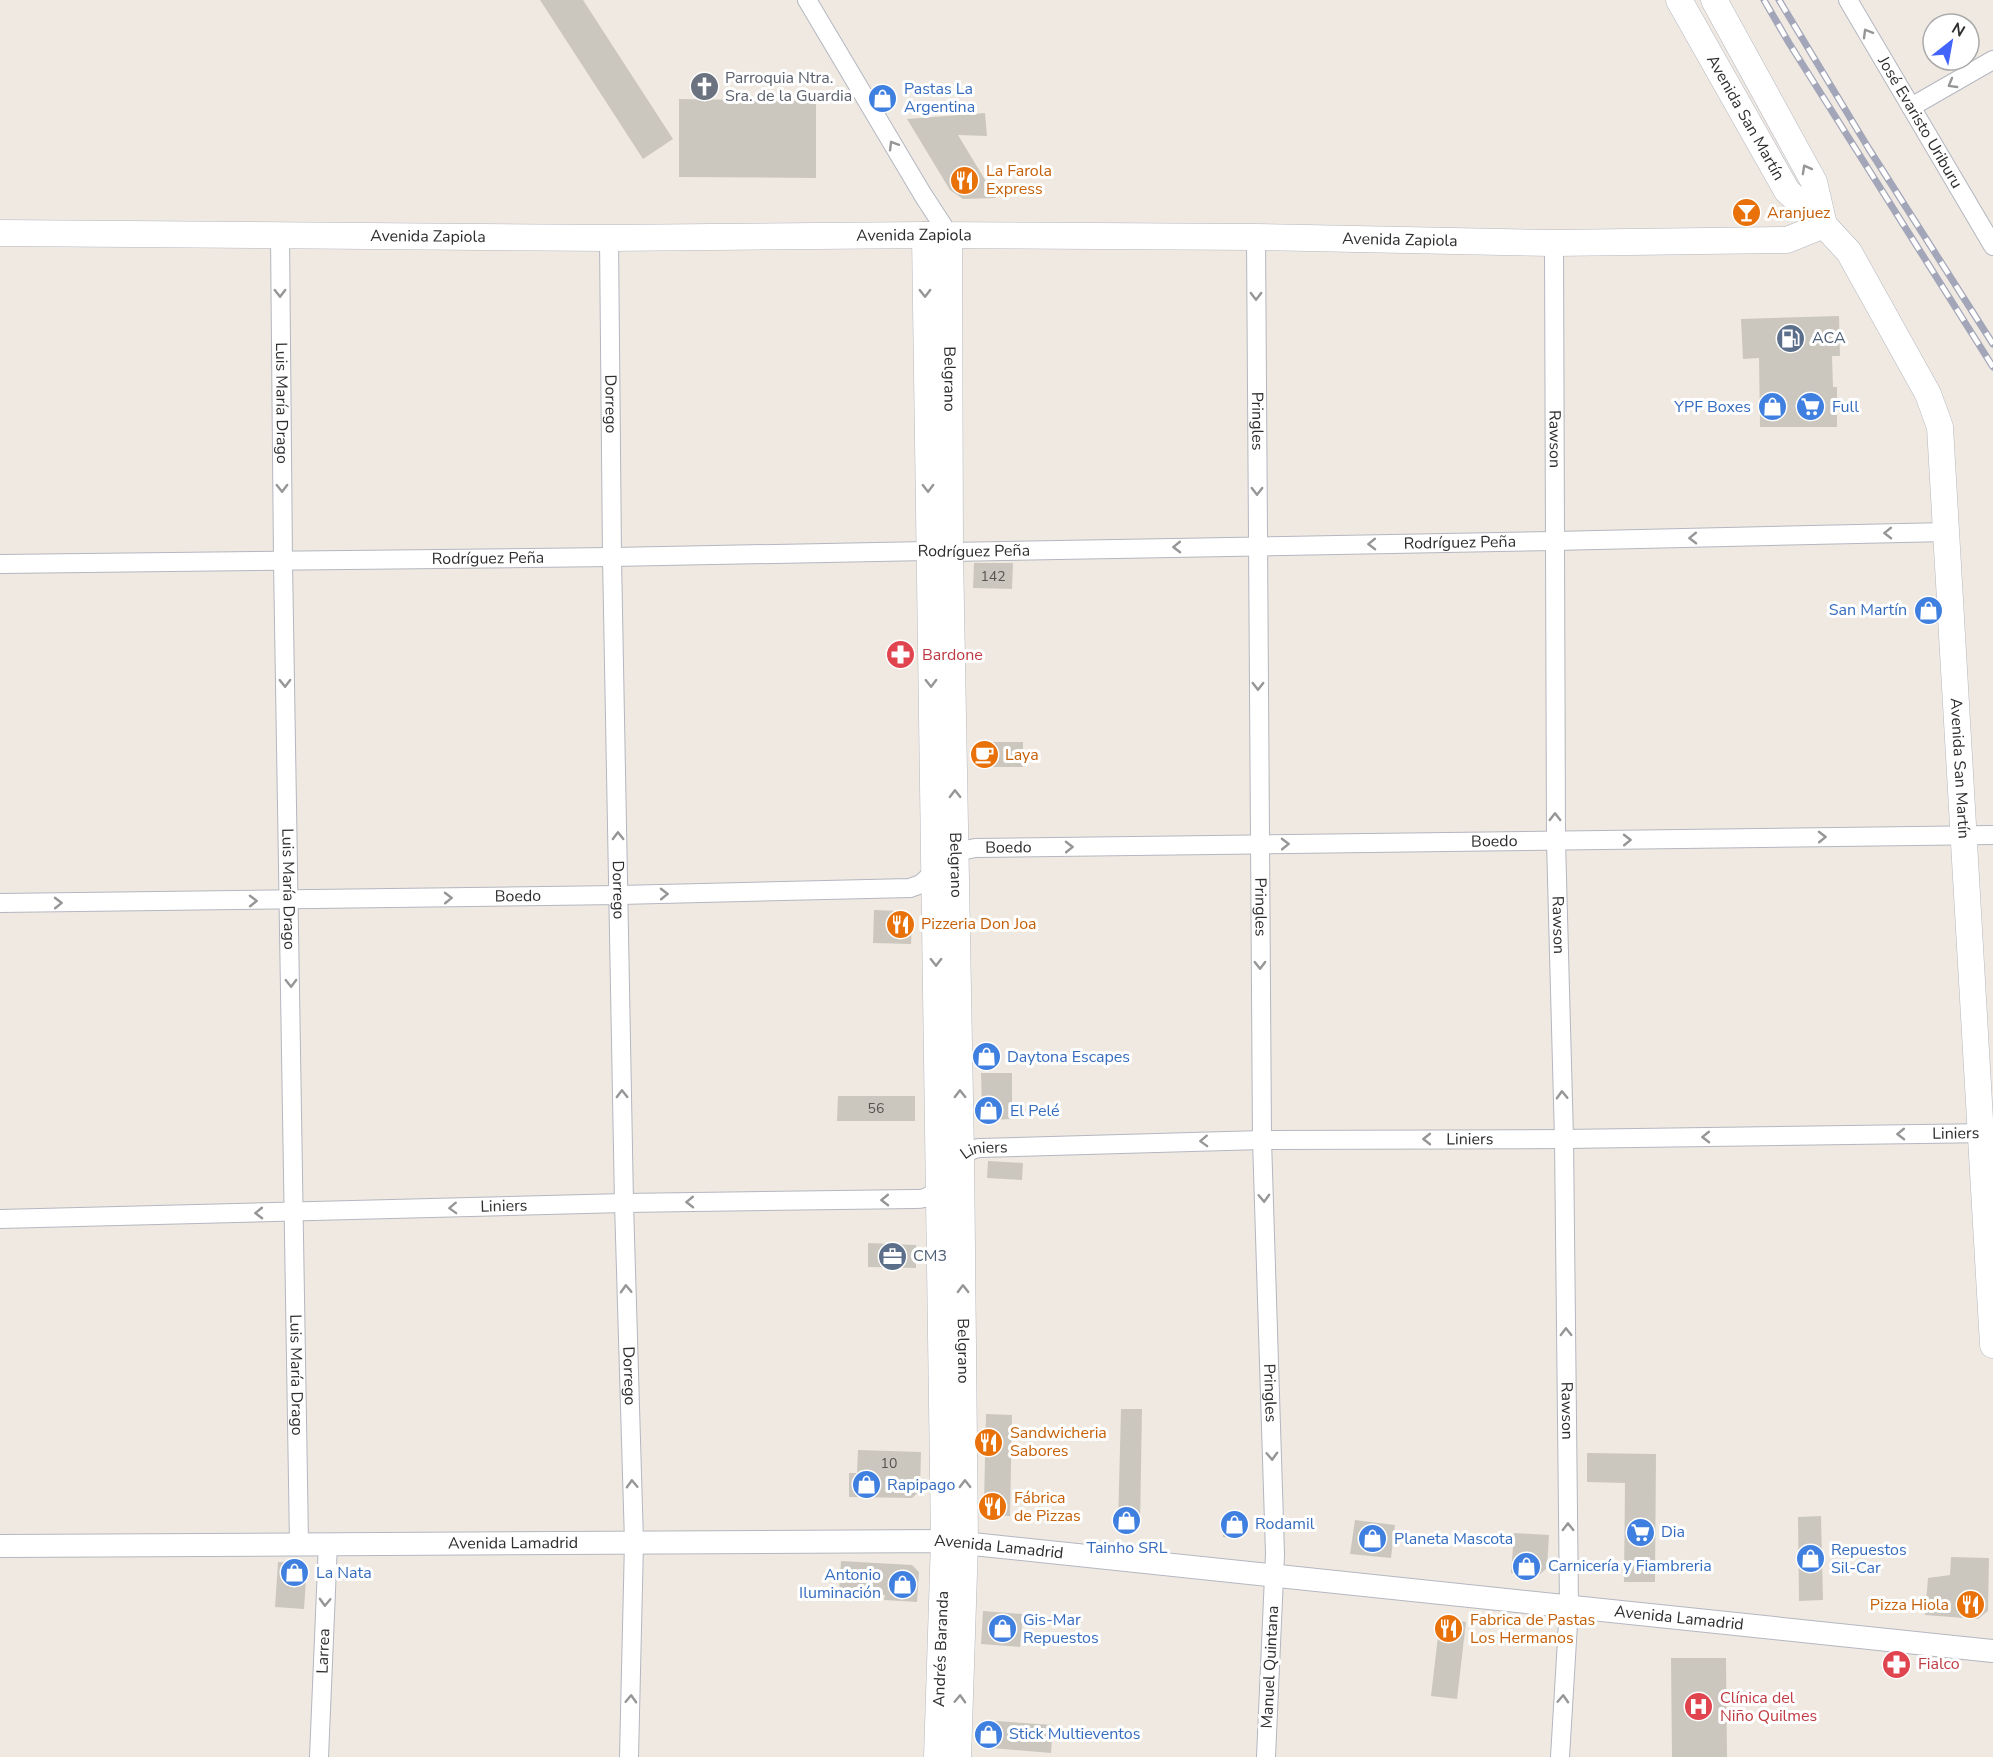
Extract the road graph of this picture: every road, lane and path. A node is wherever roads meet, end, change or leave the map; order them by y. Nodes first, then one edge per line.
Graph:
1 (807, 0) edge
2 (1679, 0) edge
3 (1714, 0) edge
4 (1848, 0) edge
5 (1993, 60) edge
6 (1911, 107) junction
7 (1824, 225) junction
8 (0, 233) edge
9 (280, 235) junction
10 (937, 235) junction
11 (1256, 237) junction
12 (609, 238) junction
13 (1554, 243) junction
14 (1993, 246) edge
15 (1947, 532) junction
16 (1554, 541) junction
17 (1257, 546) junction
18 (939, 551) junction
19 (612, 557) junction
20 (283, 561) junction
21 (0, 564) edge
22 (1964, 835) junction
23 (1993, 835) edge
24 (1556, 841) junction
25 (1258, 844) junction
26 (956, 852) junction
27 (934, 871) junction
28 (620, 895) junction
29 (290, 900) junction
30 (0, 903) edge
31 (1987, 1133) edge
32 (1564, 1138) junction
33 (1262, 1140) junction
34 (961, 1155) junction
35 (940, 1186) junction
36 (624, 1203) junction
37 (295, 1212) junction
38 (0, 1220) edge
39 (1993, 1345) edge
40 (955, 1541) junction
41 (634, 1542) junction
42 (299, 1543) junction
43 (328, 1543) junction
44 (0, 1546) edge
45 (1275, 1576) junction
46 (1569, 1607) junction
47 (1993, 1651) edge
48 (319, 1757) edge
49 (629, 1757) edge
50 (938, 1757) edge
51 (958, 1757) edge
52 (1266, 1757) edge
53 (1560, 1757) edge

10 -> 1 street, Belgrano
2 - 7 main road, Avenida San Martín
7 -> 3 main road, Avenida San Martín
6 -> 4 street, José Evaristo Uriburu
5 -> 6 street
6 - 14 street, José Evaristo Uriburu
7 - 13 main road, Avenida Zapiola
7 - 15 main road, Avenida San Martín
8 - 9 main road, Avenida Zapiola
9 - 12 main road, Avenida Zapiola
9 -> 20 street, Luis María Drago
10 - 11 main road, Avenida Zapiola
10 - 12 main road, Avenida Zapiola
10 - 18 main road, Belgrano
11 - 13 main road, Avenida Zapiola
11 -> 17 street, Pringles
12 - 19 street, Dorrego
13 - 16 street, Rawson
15 -> 16 street, Rodríguez Peña
15 - 22 main road, Avenida San Martín
16 -> 17 street, Rodríguez Peña
24 -> 16 street, Rawson
17 -> 18 street, Rodríguez Peña
17 -> 25 street, Pringles
18 - 19 street, Rodríguez Peña
26 -> 18 main road, Belgrano
18 -> 27 main road, Belgrano
19 - 20 street, Rodríguez Peña
28 -> 19 street, Dorrego
20 - 21 street, Rodríguez Peña
20 -> 29 street, Luis María Drago
22 - 23 street, Boedo
24 -> 22 street, Boedo
22 - 31 main road, Avenida San Martín
25 -> 24 street, Boedo
32 -> 24 street, Rawson
26 -> 25 street, Boedo
25 -> 33 street, Pringles
26 - 27 street, Boedo
34 -> 26 main road, Belgrano
28 -> 27 street, Boedo
27 -> 35 main road, Belgrano
29 -> 28 street, Boedo
36 -> 28 street, Dorrego
30 -> 29 street, Boedo
29 -> 37 street, Luis María Drago
31 -> 32 street, Liniers
31 - 39 main road, Avenida San Martín
32 -> 33 street, Liniers
46 -> 32 street, Rawson
33 -> 34 street, Liniers
33 -> 45 street, Pringles
34 - 35 street, Liniers
40 -> 34 main road, Belgrano
35 -> 36 street, Liniers
35 - 40 main road, Belgrano
36 -> 37 street, Liniers
41 -> 36 street, Dorrego
37 -> 38 street, Liniers
37 - 42 street, Luis María Drago
40 - 41 street, Avenida Lamadrid
40 - 45 street, Avenida Lamadrid
40 - 50 main road, Andrés Baranda
51 -> 40 main road, Andrés Baranda
41 - 43 street, Avenida Lamadrid
49 -> 41 street, Dorrego
42 - 43 street, Avenida Lamadrid
42 - 44 street, Avenida Lamadrid
43 -> 48 street, Larrea
45 - 46 street, Avenida Lamadrid
45 - 52 street, Manuel Quintana
46 - 47 street, Avenida Lamadrid
53 -> 46 street, Rawson

